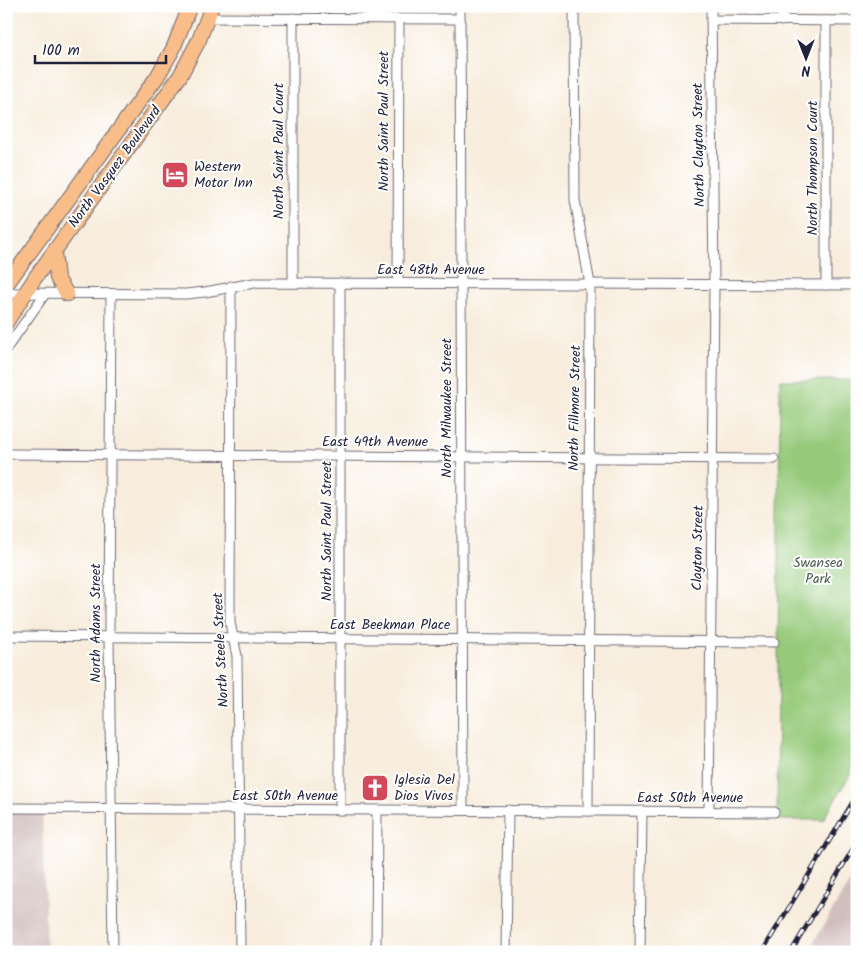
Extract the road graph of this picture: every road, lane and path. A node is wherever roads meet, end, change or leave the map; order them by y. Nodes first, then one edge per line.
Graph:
1 (190, 6) edge
2 (460, 6) edge
3 (574, 6) edge
4 (711, 6) edge
5 (782, 6) edge
6 (210, 12) edge
7 (293, 18) junction
8 (398, 19) junction
9 (460, 19) junction
10 (711, 20) junction
11 (782, 21) junction
12 (826, 21) junction
13 (857, 21) edge
14 (54, 252) junction
15 (293, 283) junction
16 (340, 283) junction
17 (398, 283) junction
18 (460, 284) junction
19 (590, 284) junction
20 (714, 284) junction
21 (6, 285) edge
22 (826, 285) junction
23 (857, 285) edge
24 (231, 286) junction
25 (6, 293) edge
26 (26, 294) junction
27 (45, 294) junction
28 (67, 294) junction
29 (111, 294) junction
30 (6, 323) edge
31 (6, 349) edge
32 (6, 454) edge
33 (111, 454) junction
34 (232, 455) junction
35 (340, 456) junction
36 (461, 456) junction
37 (588, 458) junction
38 (713, 458) junction
39 (774, 459) dead end
40 (6, 636) edge
41 (109, 637) junction
42 (234, 639) junction
43 (341, 639) junction
44 (462, 640) junction
45 (588, 641) junction
46 (711, 642) junction
47 (774, 642) dead end
48 (6, 808) edge
49 (112, 808) junction
50 (239, 809) junction
51 (340, 810) junction
52 (377, 810) junction
53 (463, 810) junction
54 (508, 810) junction
55 (588, 811) junction
56 (642, 811) junction
57 (709, 812) junction
58 (774, 812) dead end
59 (113, 952) edge
60 (240, 952) edge
61 (376, 952) edge
62 (506, 952) edge
63 (640, 952) edge

1 - 21 highway, North Vasquez Boulevard
2 - 9 street, North Milwaukee Street
3 - 19 street, North Fillmore Street
4 - 10 street, North Clayton Street
5 - 11 street
6 - 7 street
6 - 14 highway, North Vasquez Boulevard
7 - 8 street
7 - 15 street, North Saint Paul Court
8 - 9 street
8 - 17 street, North Saint Paul Street
9 - 18 street, North Milwaukee Street
10 - 11 street
10 - 20 street, North Clayton Street
11 - 12 street
12 - 13 street
12 - 22 street, North Thompson Court
14 - 26 highway, North Vasquez Boulevard
14 - 28 highway
15 - 16 street, East 48th Avenue
15 - 24 street, East 48th Avenue
16 - 17 street, East 48th Avenue
16 - 35 street, North Saint Paul Street
17 - 18 street, East 48th Avenue
18 - 19 street, East 48th Avenue
18 - 36 street, North Milwaukee Street
19 - 20 street, East 48th Avenue
19 - 37 street, North Fillmore Street
20 - 22 street, East 48th Avenue
20 - 38 street, Clayton Street
22 - 23 street, East 48th Avenue
24 - 29 street, East 48th Avenue
24 - 34 street, North Steele Street
25 - 26 street, East 48th Avenue
26 - 27 street, East 48th Avenue
26 - 30 highway, North Vasquez Boulevard
27 - 28 street, East 48th Avenue
27 - 31 street
28 - 29 street, East 48th Avenue
29 - 33 street, North Adams Street
32 - 33 street, East 49th Avenue
33 - 34 street, East 49th Avenue
33 - 41 street, North Adams Street
34 - 35 street, East 49th Avenue
34 - 42 street, North Steele Street
35 - 36 street, East 49th Avenue
35 - 43 street, North Saint Paul Street
36 - 37 street, East 49th Avenue
36 - 44 street, North Milwaukee Street
37 - 38 street, East 49th Avenue
37 - 45 street, North Fillmore Street
38 - 39 street, East 49th Avenue
38 - 46 street, Clayton Street
40 - 41 street, East Beekman Place
41 - 42 street, East Beekman Place
41 - 49 street, North Adams Street
42 - 43 street, East Beekman Place
42 - 50 street, North Steele Street
43 - 44 street, East Beekman Place
43 - 51 street, North Saint Paul Street
44 - 45 street, East Beekman Place
44 - 53 street, North Milwaukee Street
45 - 46 street, East Beekman Place
45 - 55 street, North Fillmore Street
46 - 47 street, East Beekman Place
46 - 57 street, Clayton Street
48 - 49 street, East 50th Avenue
49 - 50 street, East 50th Avenue
49 - 59 street, North Adams Street
50 - 51 street, East 50th Avenue
50 - 60 street, North Steele Street
51 - 52 street, East 50th Avenue
52 - 53 street, East 50th Avenue
52 - 61 street
53 - 54 street, East 50th Avenue
54 - 55 street, East 50th Avenue
54 - 62 street
55 - 56 street, East 50th Avenue
56 - 57 street, East 50th Avenue
56 - 63 street
57 - 58 street, East 50th Avenue

